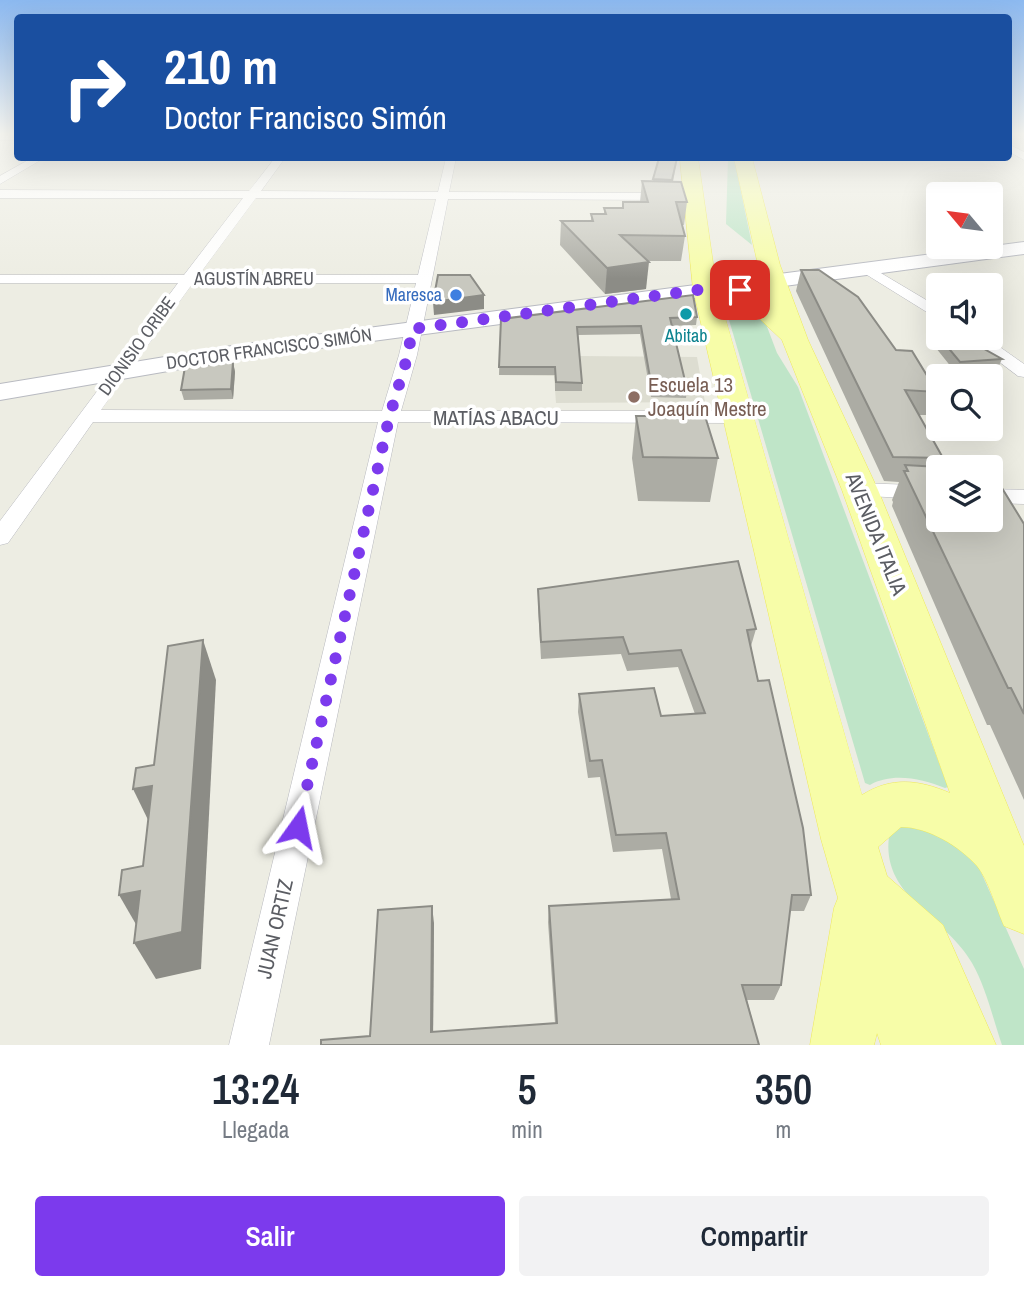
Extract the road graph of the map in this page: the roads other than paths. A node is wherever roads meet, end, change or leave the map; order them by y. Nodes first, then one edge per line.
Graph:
1 (260, 182) edge
2 (445, 182) edge
3 (628, 182) edge
4 (691, 182) edge
5 (749, 182) edge
6 (0, 194) edge
7 (249, 195) junction
8 (441, 196) junction
9 (1024, 248) edge
10 (864, 268) junction
11 (0, 279) edge
12 (186, 279) junction
13 (423, 279) junction
14 (774, 279) junction
15 (716, 287) junction
16 (926, 307) edge
17 (412, 329) junction
18 (795, 340) junction
19 (993, 350) edge
20 (119, 371) junction
21 (1024, 372) edge
22 (0, 392) edge
23 (87, 416) junction
24 (736, 417) junction
25 (389, 418) junction
26 (860, 490) junction
27 (926, 493) edge
28 (1003, 496) edge
29 (1024, 497) edge
30 (0, 538) edge
31 (857, 866) junction
32 (1015, 882) edge
33 (249, 1045) edge
34 (842, 1045) edge
35 (913, 1045) edge
36 (964, 1045) edge

1 - 7 street, DIONISIO ORIBE
2 - 8 street, JUAN ORTIZ
3 - 8 street
4 - 15 main road
5 - 14 main road, AVENIDA ITALIA
6 - 7 street
7 - 8 street
7 - 12 street, DIONISIO ORIBE
8 - 13 street, JUAN ORTIZ
9 - 10 street, DOCTOR FRANCISCO SIMÓN
10 - 14 street, DOCTOR FRANCISCO SIMÓN
10 - 16 street
11 - 12 street, AGUSTÍN ABREU
12 - 13 street, AGUSTÍN ABREU
12 - 20 street, DIONISIO ORIBE
13 - 17 street, JUAN ORTIZ
14 - 15 street, DOCTOR FRANCISCO SIMÓN
14 - 18 main road, AVENIDA ITALIA
15 - 17 street, DOCTOR FRANCISCO SIMÓN
15 - 18 main road
15 - 24 main road
17 - 20 street, DOCTOR FRANCISCO SIMÓN
17 - 25 street, JUAN ORTIZ
18 - 26 main road, AVENIDA ITALIA
19 - 21 street
20 - 22 street, DOCTOR FRANCISCO SIMÓN
20 - 23 street, DIONISIO ORIBE
23 - 25 street, MATÍAS ABACU
23 - 30 street, DIONISIO ORIBE
24 - 25 street, MATÍAS ABACU
24 - 31 main road
25 - 33 street, JUAN ORTIZ
26 - 27 street
26 - 32 main road, AVENIDA ITALIA
28 - 29 street
31 - 32 main road
31 - 34 main road
31 - 35 main road
31 - 36 main road

